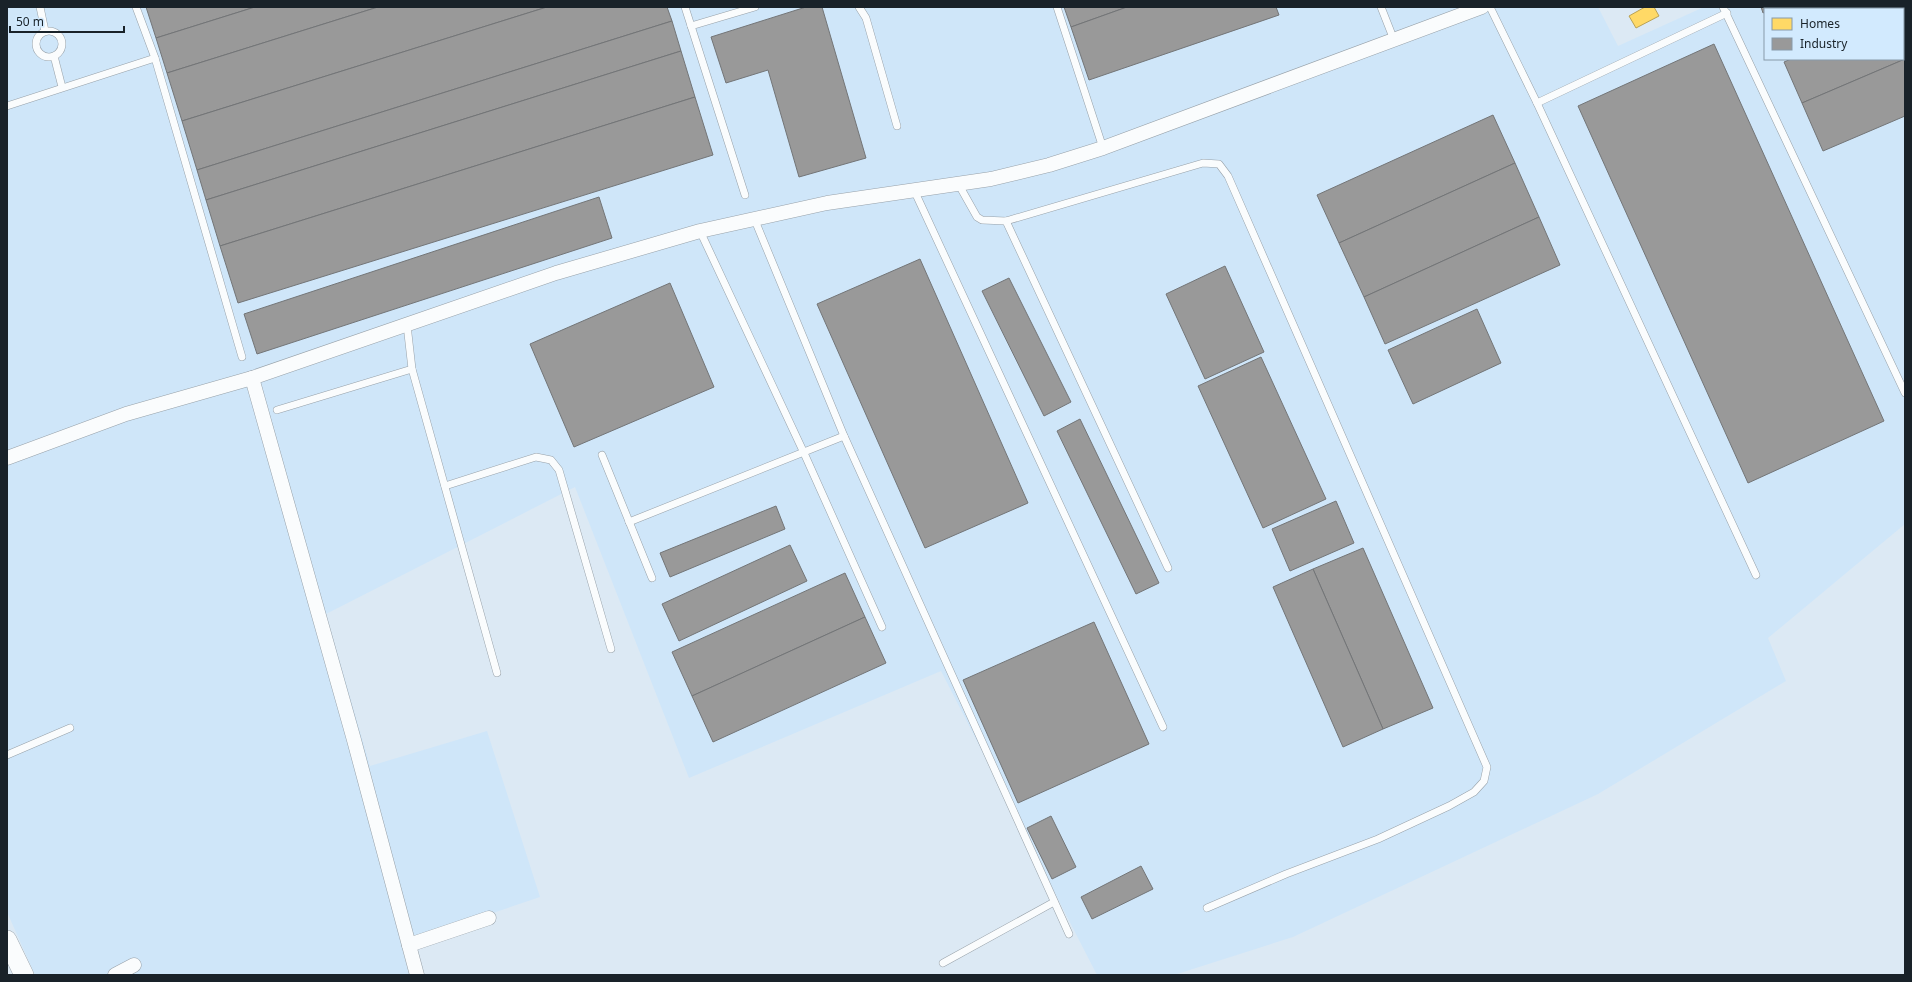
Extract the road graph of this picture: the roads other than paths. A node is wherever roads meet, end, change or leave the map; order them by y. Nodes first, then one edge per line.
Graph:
1 (40, 7) edge
2 (136, 7) edge
3 (685, 7) edge
4 (755, 7) edge
5 (859, 7) edge
6 (1057, 7) edge
7 (1381, 7) edge
8 (1482, 7) edge
9 (1490, 7) edge
10 (1725, 10) edge
11 (691, 26) junction
12 (45, 31) junction
13 (1394, 40) junction
14 (54, 56) junction
15 (155, 58) junction
16 (62, 87) junction
17 (1537, 103) junction
18 (7, 106) edge
19 (897, 126) dead end
20 (1103, 148) junction
21 (959, 185) junction
22 (914, 190) junction
23 (745, 195) dead end
24 (754, 218) junction
25 (1006, 221) junction
26 (700, 231) junction
27 (407, 325) junction
28 (242, 357) dead end
29 (412, 369) junction
30 (252, 378) junction
31 (1905, 393) edge
32 (277, 410) dead end
33 (844, 436) junction
34 (804, 452) junction
35 (602, 455) dead end
36 (7, 458) edge
37 (444, 486) junction
38 (629, 522) junction
39 (1168, 568) dead end
40 (1756, 575) dead end
41 (652, 578) dead end
42 (882, 627) dead end
43 (611, 649) dead end
44 (496, 673) dead end
45 (1162, 726) dead end
46 (70, 728) dead end
47 (7, 755) edge
48 (1054, 902) junction
49 (1207, 908) dead end
50 (489, 918) dead end
51 (1069, 934) dead end
52 (7, 940) edge
53 (409, 945) junction
54 (943, 963) dead end
55 (134, 965) dead end
56 (24, 975) edge
57 (115, 975) edge
58 (417, 975) edge

1 - 12 lane
2 - 15 lane
3 - 11 lane
4 - 11 lane
5 - 19 lane
6 - 20 lane
7 - 13 lane
8 - 13 street
9 - 17 lane
10 - 17 lane
10 - 31 lane
11 - 23 lane
12 - 14 lane
12 - 14 lane
13 - 20 street
14 - 16 lane
15 - 16 lane
15 - 28 lane
16 - 18 lane
17 - 40 lane
20 - 21 street
21 - 22 street
21 - 25 lane
22 - 24 street
22 - 45 lane
24 - 26 street
24 - 33 lane
25 - 39 lane
25 - 49 lane
26 - 27 street
26 - 34 lane
27 - 29 lane
27 - 30 street
29 - 32 lane
29 - 37 lane
30 - 36 street
30 - 53 street
33 - 34 lane
33 - 48 lane
34 - 38 lane
34 - 42 lane
35 - 38 lane
37 - 43 lane
37 - 44 lane
38 - 41 lane
46 - 47 lane
48 - 51 lane
48 - 54 lane
50 - 53 street
52 - 56 main road
53 - 58 street
55 - 57 street

